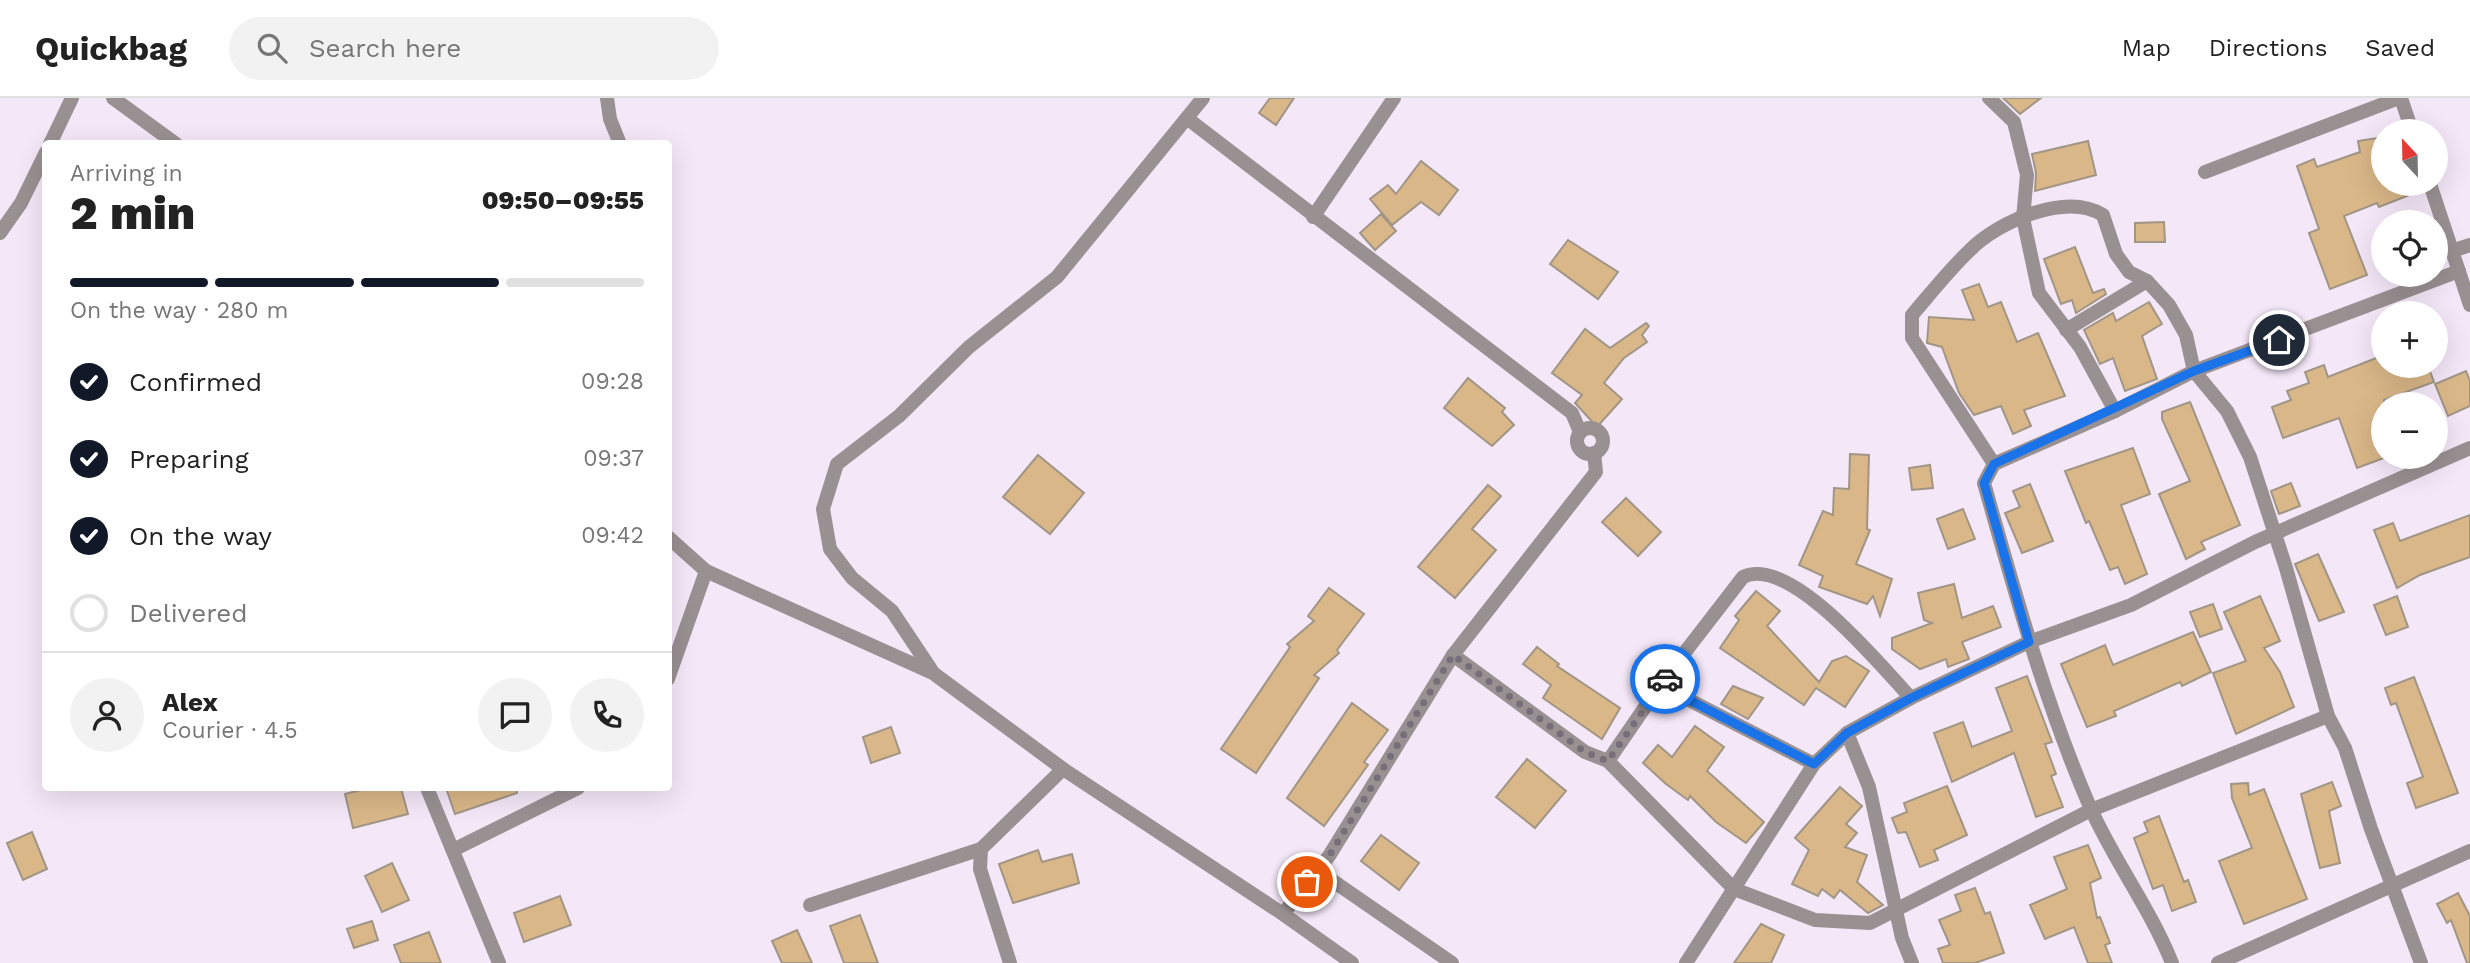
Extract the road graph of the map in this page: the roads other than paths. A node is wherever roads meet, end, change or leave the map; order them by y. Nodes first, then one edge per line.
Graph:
1 (72, 98) edge
2 (113, 98) edge
3 (607, 98) edge
4 (1203, 98) edge
5 (1394, 98) edge
6 (1989, 98) edge
7 (2400, 98) edge
8 (1188, 119) junction
9 (2408, 119) edge
10 (52, 140) edge
11 (171, 140) edge
12 (618, 140) edge
13 (42, 160) edge
14 (2205, 172) dead end
15 (2434, 196) edge
16 (1312, 217) junction
17 (2023, 218) junction
18 (0, 233) edge
19 (2470, 245) edge
20 (2452, 251) junction
21 (2459, 271) junction
22 (2147, 281) junction
23 (2470, 305) edge
24 (2066, 330) junction
25 (2194, 371) junction
26 (2115, 411) junction
27 (1580, 432) junction
28 (2470, 448) edge
29 (1594, 453) junction
30 (1994, 464) junction
31 (2273, 534) junction
32 (672, 541) edge
33 (706, 571) junction
34 (2029, 642) junction
35 (1453, 655) junction
36 (672, 668) edge
37 (933, 673) junction
38 (1665, 678) junction
39 (1911, 698) junction
40 (2328, 716) junction
41 (1847, 733) junction
42 (1608, 761) junction
43 (1814, 764) junction
44 (1063, 769) junction
45 (427, 791) edge
46 (572, 791) edge
47 (2091, 810) junction
48 (981, 849) junction
49 (453, 850) junction
50 (2470, 851) edge
51 (1317, 870) junction
52 (2391, 884) junction
53 (1734, 889) junction
54 (810, 905) dead end
55 (1897, 908) junction
56 (1283, 914) junction
57 (499, 963) edge
58 (1010, 963) edge
59 (1352, 963) edge
60 (1452, 963) edge
61 (1686, 963) edge
62 (1912, 963) edge
63 (2172, 963) edge
64 (2218, 963) edge
65 (2421, 963) edge

1 - 10 street
2 - 11 street
3 - 12 street
4 - 8 street
5 - 16 street
6 - 17 street
7 - 9 street
7 - 14 street
8 - 16 street
8 - 37 street
13 - 18 street
15 - 20 street
16 - 27 street
17 - 22 street
17 - 24 street
17 - 30 street
19 - 20 street
20 - 21 street
21 - 23 street
21 - 25 street
22 - 24 street
22 - 25 street
24 - 26 street
25 - 26 street
25 - 31 street
26 - 30 street
27 - 29 street
27 - 29 street
28 - 31 street
29 - 35 street
30 - 34 street
31 - 34 street
31 - 40 street
32 - 33 street
33 - 36 street
33 - 37 street
34 - 39 street
34 - 47 street
35 - 42 street
35 - 51 street
37 - 44 street
38 - 39 street
38 - 42 street
38 - 43 street
39 - 41 street
40 - 47 street
40 - 52 street
41 - 43 street
41 - 55 street
42 - 53 street
43 - 53 street
44 - 48 street
44 - 56 street
45 - 49 street
46 - 49 street
47 - 55 street
47 - 63 street
48 - 54 street
48 - 58 street
49 - 57 street
50 - 52 street
51 - 56 street
51 - 60 street
52 - 64 street
52 - 65 street
53 - 55 street
53 - 61 street
55 - 62 street
56 - 59 street

